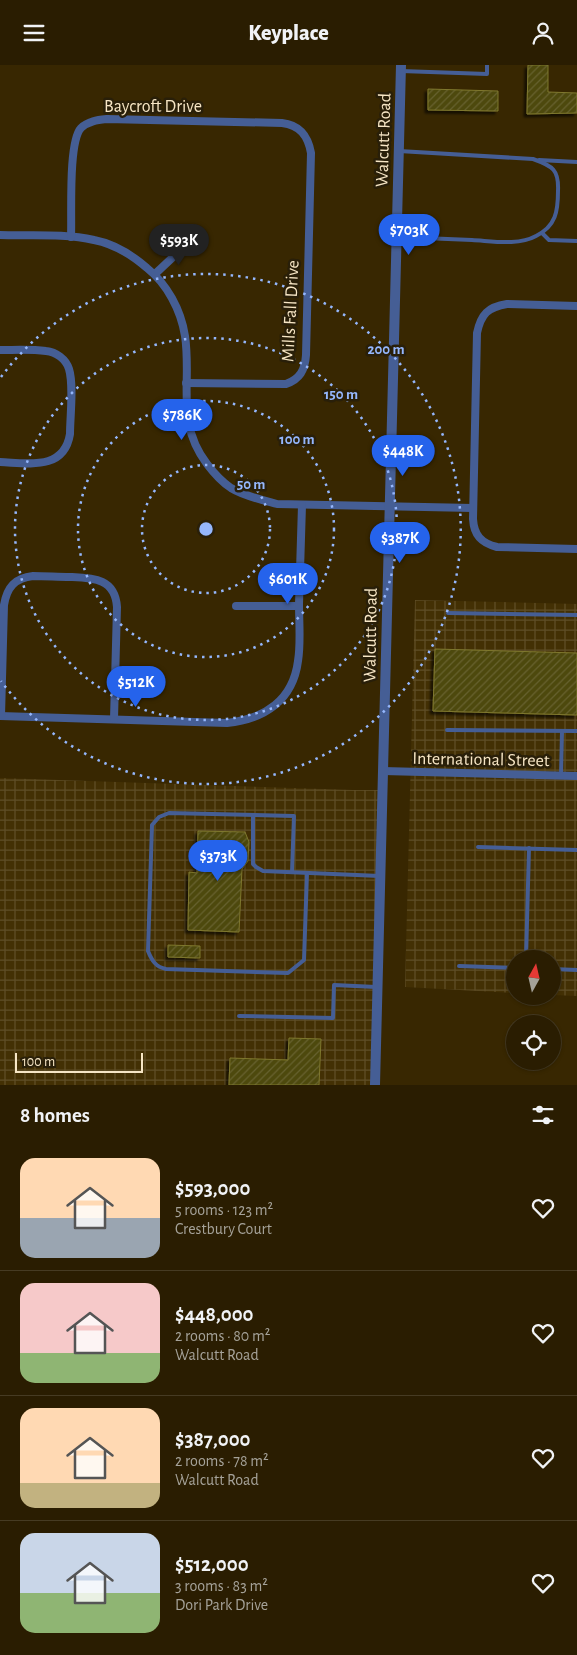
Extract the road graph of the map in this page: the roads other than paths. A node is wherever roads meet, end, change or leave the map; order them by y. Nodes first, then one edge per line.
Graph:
1 (487, 65) edge
2 (401, 68) edge
3 (304, 133) joint
4 (399, 151) junction
5 (533, 159) junction
6 (577, 162) edge
7 (542, 233) junction
8 (0, 235) edge
9 (71, 237) junction
10 (397, 237) junction
11 (577, 241) edge
12 (189, 242) dead end
13 (155, 274) junction
14 (577, 306) edge
15 (0, 350) edge
16 (186, 383) junction
17 (0, 462) edge
18 (302, 505) junction
19 (389, 507) junction
20 (473, 508) junction
21 (577, 549) edge
22 (236, 606) dead end
23 (299, 606) junction
24 (448, 613) dead end
25 (577, 615) edge
26 (1, 716) edge
27 (114, 719) junction
28 (447, 730) dead end
29 (562, 731) junction
30 (577, 731) edge
31 (383, 771) junction
32 (561, 775) junction
33 (577, 776) edge
34 (253, 815) junction
35 (478, 847) dead end
36 (529, 848) junction
37 (577, 850) edge
38 (292, 872) junction
39 (307, 873) junction
40 (380, 876) junction
41 (526, 950) edge
42 (459, 966) dead end
43 (506, 968) edge
44 (561, 969) edge
45 (577, 970) edge
46 (377, 987) junction
47 (239, 1017) dead end
48 (375, 1085) edge

1 - 2 lane
2 - 4 street, Walcutt Road
3 - 9 street, Baycroft Drive
3 - 16 street, Mills Fall Drive
4 - 5 lane
4 - 10 street, Walcutt Road
5 - 6 lane
5 - 7 lane
7 - 10 lane
7 - 11 lane
8 - 9 street
9 - 13 street
10 - 19 street, Walcutt Road
12 - 13 street
13 - 16 street
14 - 20 street
15 - 17 street
16 - 18 street
18 - 19 street
18 - 23 street
19 - 20 street
19 - 31 street, Walcutt Road
20 - 21 street
22 - 23 street
23 - 27 street
24 - 25 lane
26 - 27 street
26 - 27 street
28 - 29 lane
29 - 30 lane
29 - 32 lane
31 - 32 street, International Street
31 - 40 street, Walcutt Road
32 - 33 street, International Street
34 - 38 lane
34 - 38 lane
34 - 39 lane
35 - 36 lane
36 - 37 lane
36 - 41 lane
38 - 39 lane
39 - 40 lane
40 - 46 street, Walcutt Road
42 - 43 lane
44 - 45 lane
46 - 47 lane
46 - 48 street, Walcutt Road

